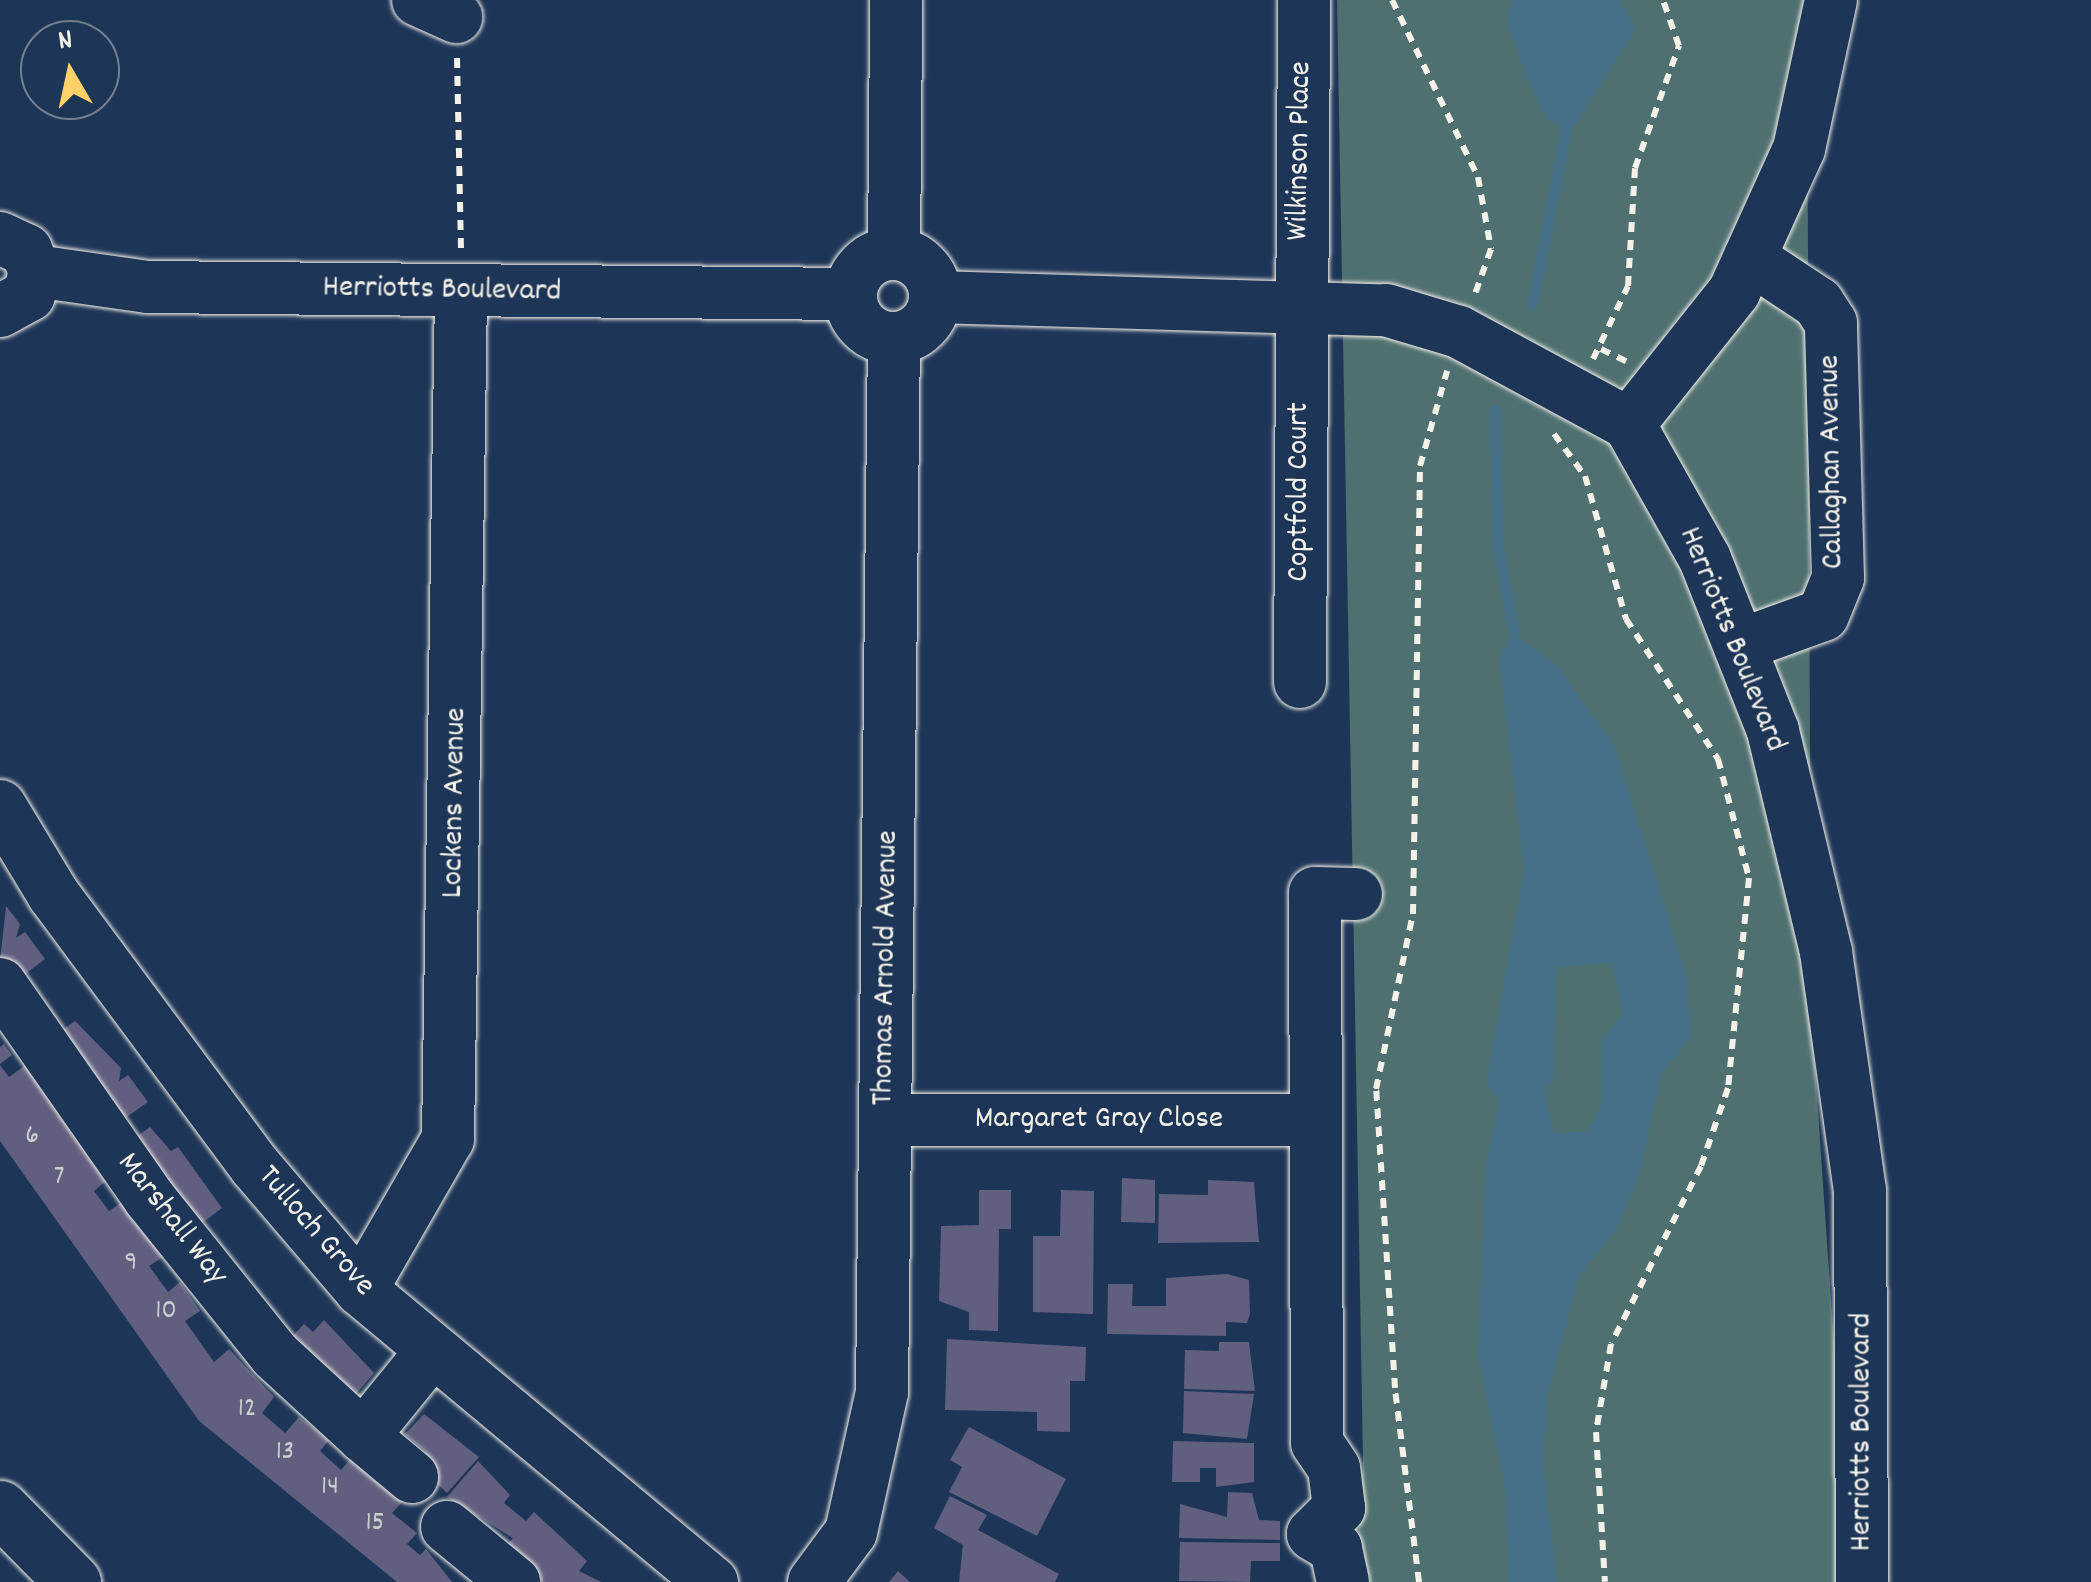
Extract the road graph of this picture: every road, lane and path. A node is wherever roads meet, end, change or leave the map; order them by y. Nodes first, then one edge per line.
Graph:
1 (896, 0) edge
2 (1304, 0) edge
3 (1392, 0) edge
4 (1663, 0) edge
5 (1831, 0) edge
6 (418, 9) edge
7 (894, 253) junction
8 (18, 254) edge
9 (1750, 258) junction
10 (462, 291) junction
11 (850, 294) junction
12 (935, 296) junction
13 (1298, 302) junction
14 (0, 311) edge
15 (1458, 332) junction
16 (894, 338) junction
17 (1601, 348) junction
18 (1636, 370) dead end
19 (1566, 394) junction
20 (1629, 424) junction
21 (1740, 645) junction
22 (1300, 682) dead end
23 (0, 806) edge
24 (1356, 894) dead end
25 (0, 984) edge
26 (886, 1120) junction
27 (1313, 1120) junction
28 (361, 1290) junction
29 (432, 1350) junction
30 (363, 1436) junction
31 (412, 1477) dead end
32 (0, 1508) edge
33 (447, 1526) dead end
34 (676, 1571) edge
35 (73, 1582) edge
36 (514, 1582) edge
37 (814, 1582) edge
38 (1343, 1582) edge
39 (1419, 1582) edge
40 (1605, 1582) edge
41 (1862, 1582) edge

1 - 7 street
2 - 13 street, Wilkinson Place
3 - 15 path
4 - 17 path
5 - 9 street
6 - 10 path
7 - 11 street
7 - 12 street
8 - 10 street, Herriotts Boulevard
8 - 14 street
9 - 20 street
9 - 21 street, Callaghan Avenue
10 - 11 street, Herriotts Boulevard
10 - 28 street, Lockens Avenue
11 - 16 street
12 - 13 street
12 - 16 street
13 - 15 street
13 - 22 street, Coptfold Court
15 - 19 street
15 - 39 path
16 - 26 street, Thomas Arnold Avenue
17 - 18 path
17 - 19 path
19 - 20 street
19 - 40 path
20 - 21 street, Herriotts Boulevard
21 - 41 street, Herriotts Boulevard
23 - 28 street, Tulloch Grove
24 - 27 street
25 - 30 street, Marshall Way
26 - 27 street, Margaret Gray Close
26 - 37 street, Thomas Arnold Avenue
27 - 38 street
28 - 29 street, Tulloch Grove
29 - 30 street
29 - 34 street, Tulloch Grove
30 - 31 street, Marshall Way
32 - 35 highway
33 - 36 street

